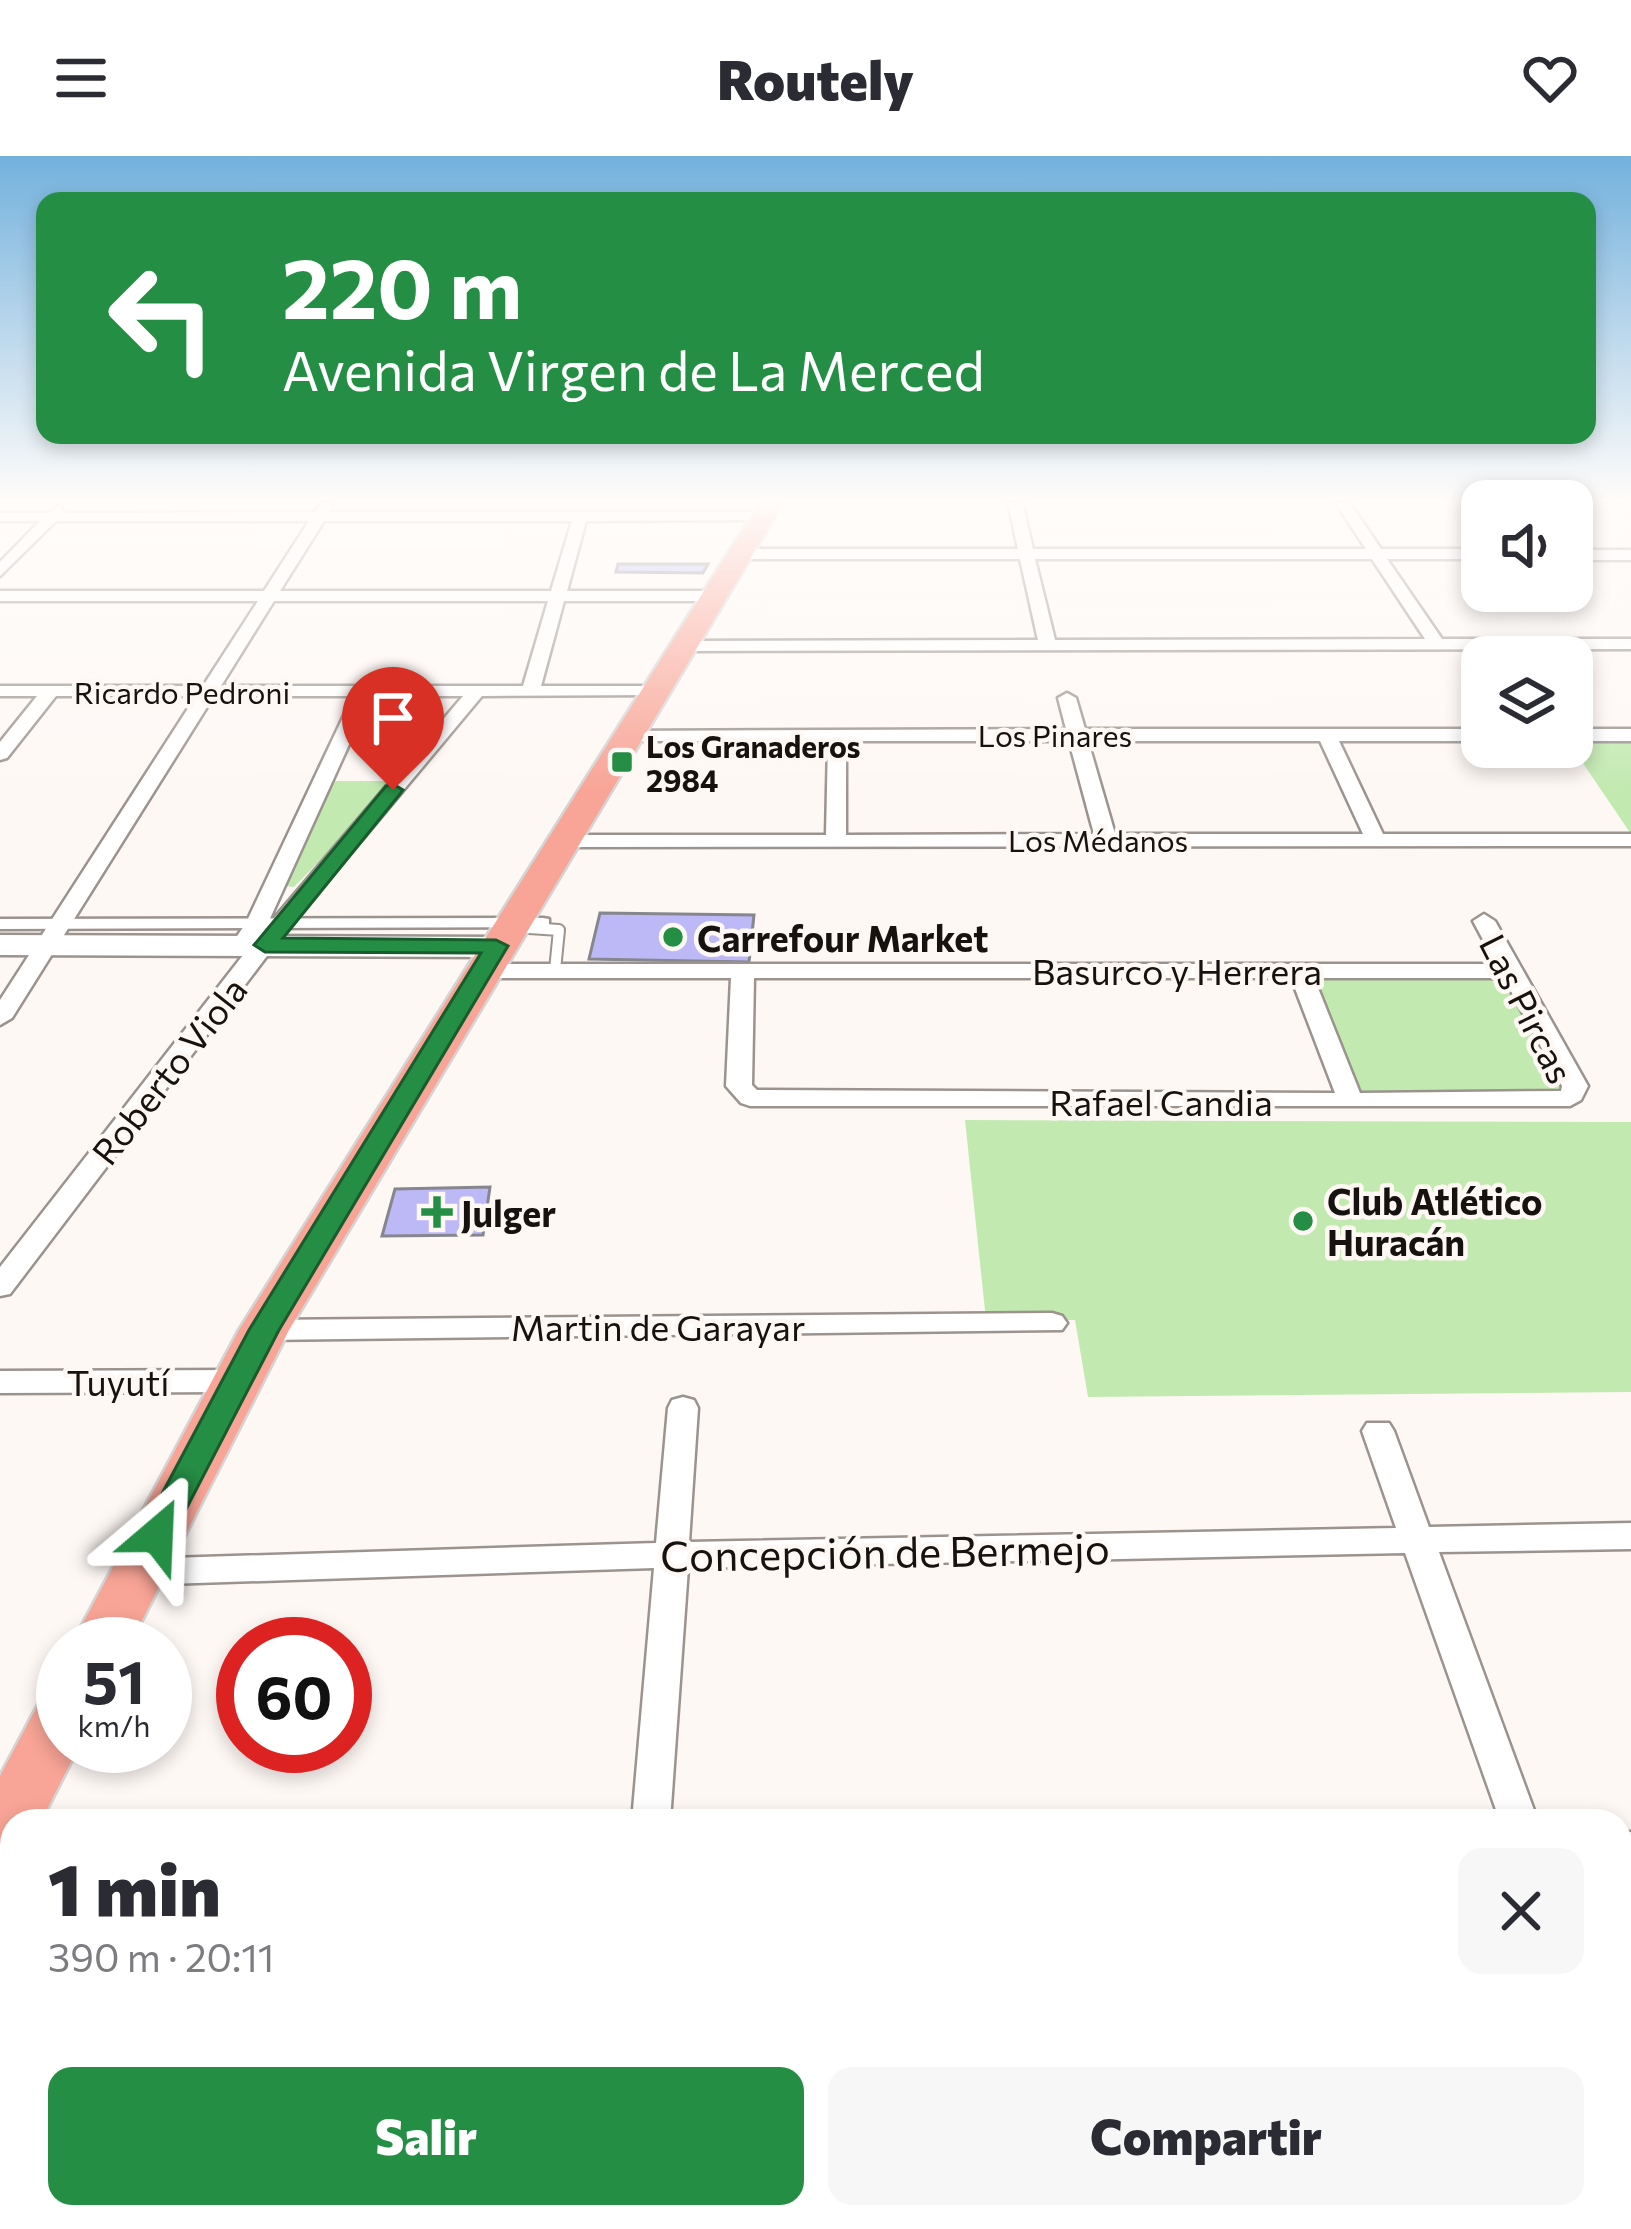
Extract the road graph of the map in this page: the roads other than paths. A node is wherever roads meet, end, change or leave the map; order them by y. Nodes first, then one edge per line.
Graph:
1 (266, 599) edge
2 (557, 599) edge
3 (711, 599) edge
4 (1037, 599) edge
5 (1406, 599) edge
6 (1047, 644) junction
7 (1631, 644) edge
8 (1437, 645) junction
9 (682, 646) junction
10 (531, 690) junction
11 (51, 691) junction
12 (206, 691) junction
13 (364, 691) junction
14 (477, 691) junction
15 (653, 691) junction
16 (0, 692) edge
17 (1067, 698) dead end
18 (1077, 734) junction
19 (627, 735) junction
20 (837, 735) junction
21 (1327, 735) junction
22 (1461, 735) edge
23 (1593, 735) edge
24 (1631, 735) edge
25 (0, 754) edge
26 (836, 839) junction
27 (1106, 839) junction
28 (1631, 839) edge
29 (564, 841) junction
30 (1376, 841) junction
31 (1484, 921) dead end
32 (0, 924) edge
33 (54, 934) junction
34 (261, 934) junction
35 (508, 938) junction
36 (0, 945) edge
37 (743, 970) junction
38 (1299, 970) junction
39 (555, 971) junction
40 (1512, 971) junction
41 (0, 1018) edge
42 (1572, 1095) joint
43 (1351, 1101) junction
44 (0, 1287) edge
45 (1052, 1323) dead end
46 (264, 1330) junction
47 (235, 1381) junction
48 (0, 1382) edge
49 (683, 1408) dead end
50 (1378, 1431) dead end
51 (1631, 1536) edge
52 (1415, 1540) junction
53 (670, 1555) junction
54 (139, 1572) junction
55 (115, 1617) edge
56 (36, 1769) edge
57 (15, 1809) edge
58 (652, 1809) edge
59 (1515, 1809) edge

1 - 12 street
2 - 10 street
3 - 9 main road
4 - 6 street
5 - 8 street
6 - 8 street
6 - 9 street
7 - 8 street
9 - 15 main road
10 - 14 street, Ricardo Pedroni
10 - 15 street, Ricardo Pedroni
11 - 12 street, Ricardo Pedroni
11 - 16 street, Ricardo Pedroni
11 - 25 street
12 - 13 street, Ricardo Pedroni
12 - 33 street
13 - 14 street, Ricardo Pedroni
13 - 34 street
14 - 34 street, Roberto Viola
15 - 19 main road
17 - 18 street
18 - 20 street, Los Pinares
18 - 21 street, Los Pinares
18 - 27 street
19 - 20 street, Los Pinares
19 - 29 main road
20 - 26 street
21 - 22 street, Los Pinares
21 - 30 street
23 - 24 street
26 - 27 street, Los Médanos
26 - 29 street, Los Médanos
27 - 30 street, Los Médanos
28 - 30 street, Los Médanos
29 - 35 main road
31 - 40 street, Las Pircas
32 - 33 street
33 - 34 main road
33 - 36 main road
33 - 41 street
34 - 35 main road
34 - 44 street, Roberto Viola
35 - 39 street, Basurco y Herrera
35 - 39 lane
35 - 46 main road
37 - 38 street, Basurco y Herrera
37 - 39 street, Basurco y Herrera
37 - 43 street, Rafael Candia
38 - 40 street, Basurco y Herrera
38 - 43 street
40 - 42 street, Las Pircas
42 - 43 street, Rafael Candia
45 - 46 street, Martin de Garayar
46 - 47 main road
47 - 48 street, Tuyutí
47 - 54 main road
49 - 53 street
50 - 52 street
51 - 52 street, Concepción de Bermejo
52 - 53 street, Concepción de Bermejo
52 - 59 street
53 - 54 street, Concepción de Bermejo
53 - 58 street
54 - 55 main road
56 - 57 main road

